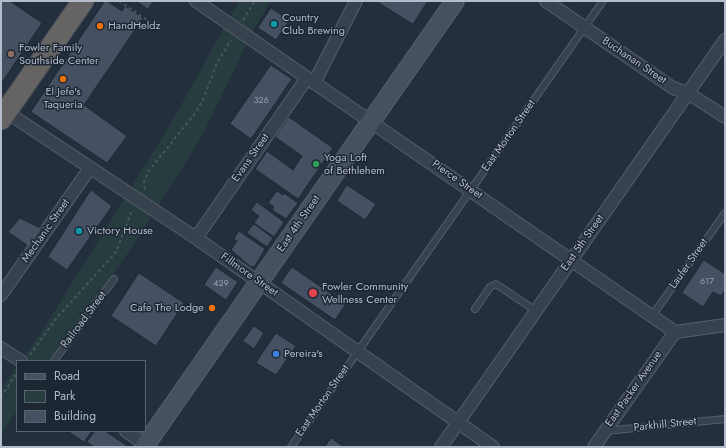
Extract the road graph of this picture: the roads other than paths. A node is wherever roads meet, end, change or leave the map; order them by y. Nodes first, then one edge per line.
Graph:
1 (83, 1) edge
2 (196, 1) edge
3 (356, 1) edge
4 (455, 1) edge
5 (546, 1) edge
6 (603, 1) edge
7 (584, 27) junction
8 (725, 40) edge
9 (311, 80) junction
10 (688, 92) junction
11 (3, 113) edge
12 (725, 117) edge
13 (371, 121) junction
14 (90, 168) junction
15 (471, 190) junction
16 (725, 213) edge
17 (196, 238) junction
18 (572, 260) junction
19 (114, 279) dead end
20 (259, 282) junction
21 (1, 295) edge
22 (474, 309) dead end
23 (536, 312) junction
24 (652, 316) junction
25 (725, 325) edge
26 (675, 332) junction
27 (3, 349) edge
28 (358, 351) junction
29 (20, 360) edge
30 (55, 360) edge
31 (725, 419) edge
32 (458, 422) junction
33 (605, 431) junction
34 (127, 432) edge
35 (146, 446) edge
36 (291, 447) edge
37 (441, 447) edge
38 (493, 447) edge
39 (594, 447) edge

1 - 11 highway
2 - 9 street, Pierce Street
3 - 9 street, Evans Street
4 - 13 main road, East 4th Street
5 - 7 street, Buchanan Street
6 - 7 lane, East Morton Street
7 - 10 street, Buchanan Street
7 - 15 lane, East Morton Street
8 - 10 street, East 5th Street
9 - 13 street, Pierce Street
9 - 17 street, Evans Street
10 - 12 street, Buchanan Street
10 - 18 street, East 5th Street
11 - 14 street, Fillmore Street
13 - 15 street, Pierce Street
13 - 20 main road, East 4th Street
14 - 17 street, Fillmore Street
14 - 21 street, Mechanic Street
15 - 18 street, Pierce Street
15 - 28 lane, East Morton Street
16 - 24 lane, Laufer Street
17 - 20 street, Fillmore Street
18 - 23 street, East 5th Street
18 - 24 street, Pierce Street
19 - 30 lane, Railroad Street
20 - 28 street, Fillmore Street
20 - 35 main road, East 4th Street
22 - 23 lane
23 - 32 street, East 5th Street
24 - 26 street, Pierce Street
25 - 26 street
26 - 33 street, East Packer Avenue
27 - 29 street
28 - 32 street, Fillmore Street
28 - 36 lane, East Morton Street
31 - 33 lane, Parkhill Street
32 - 37 street, East 5th Street
32 - 38 street, Fillmore Street
33 - 39 street, East Packer Avenue
34 - 35 street

